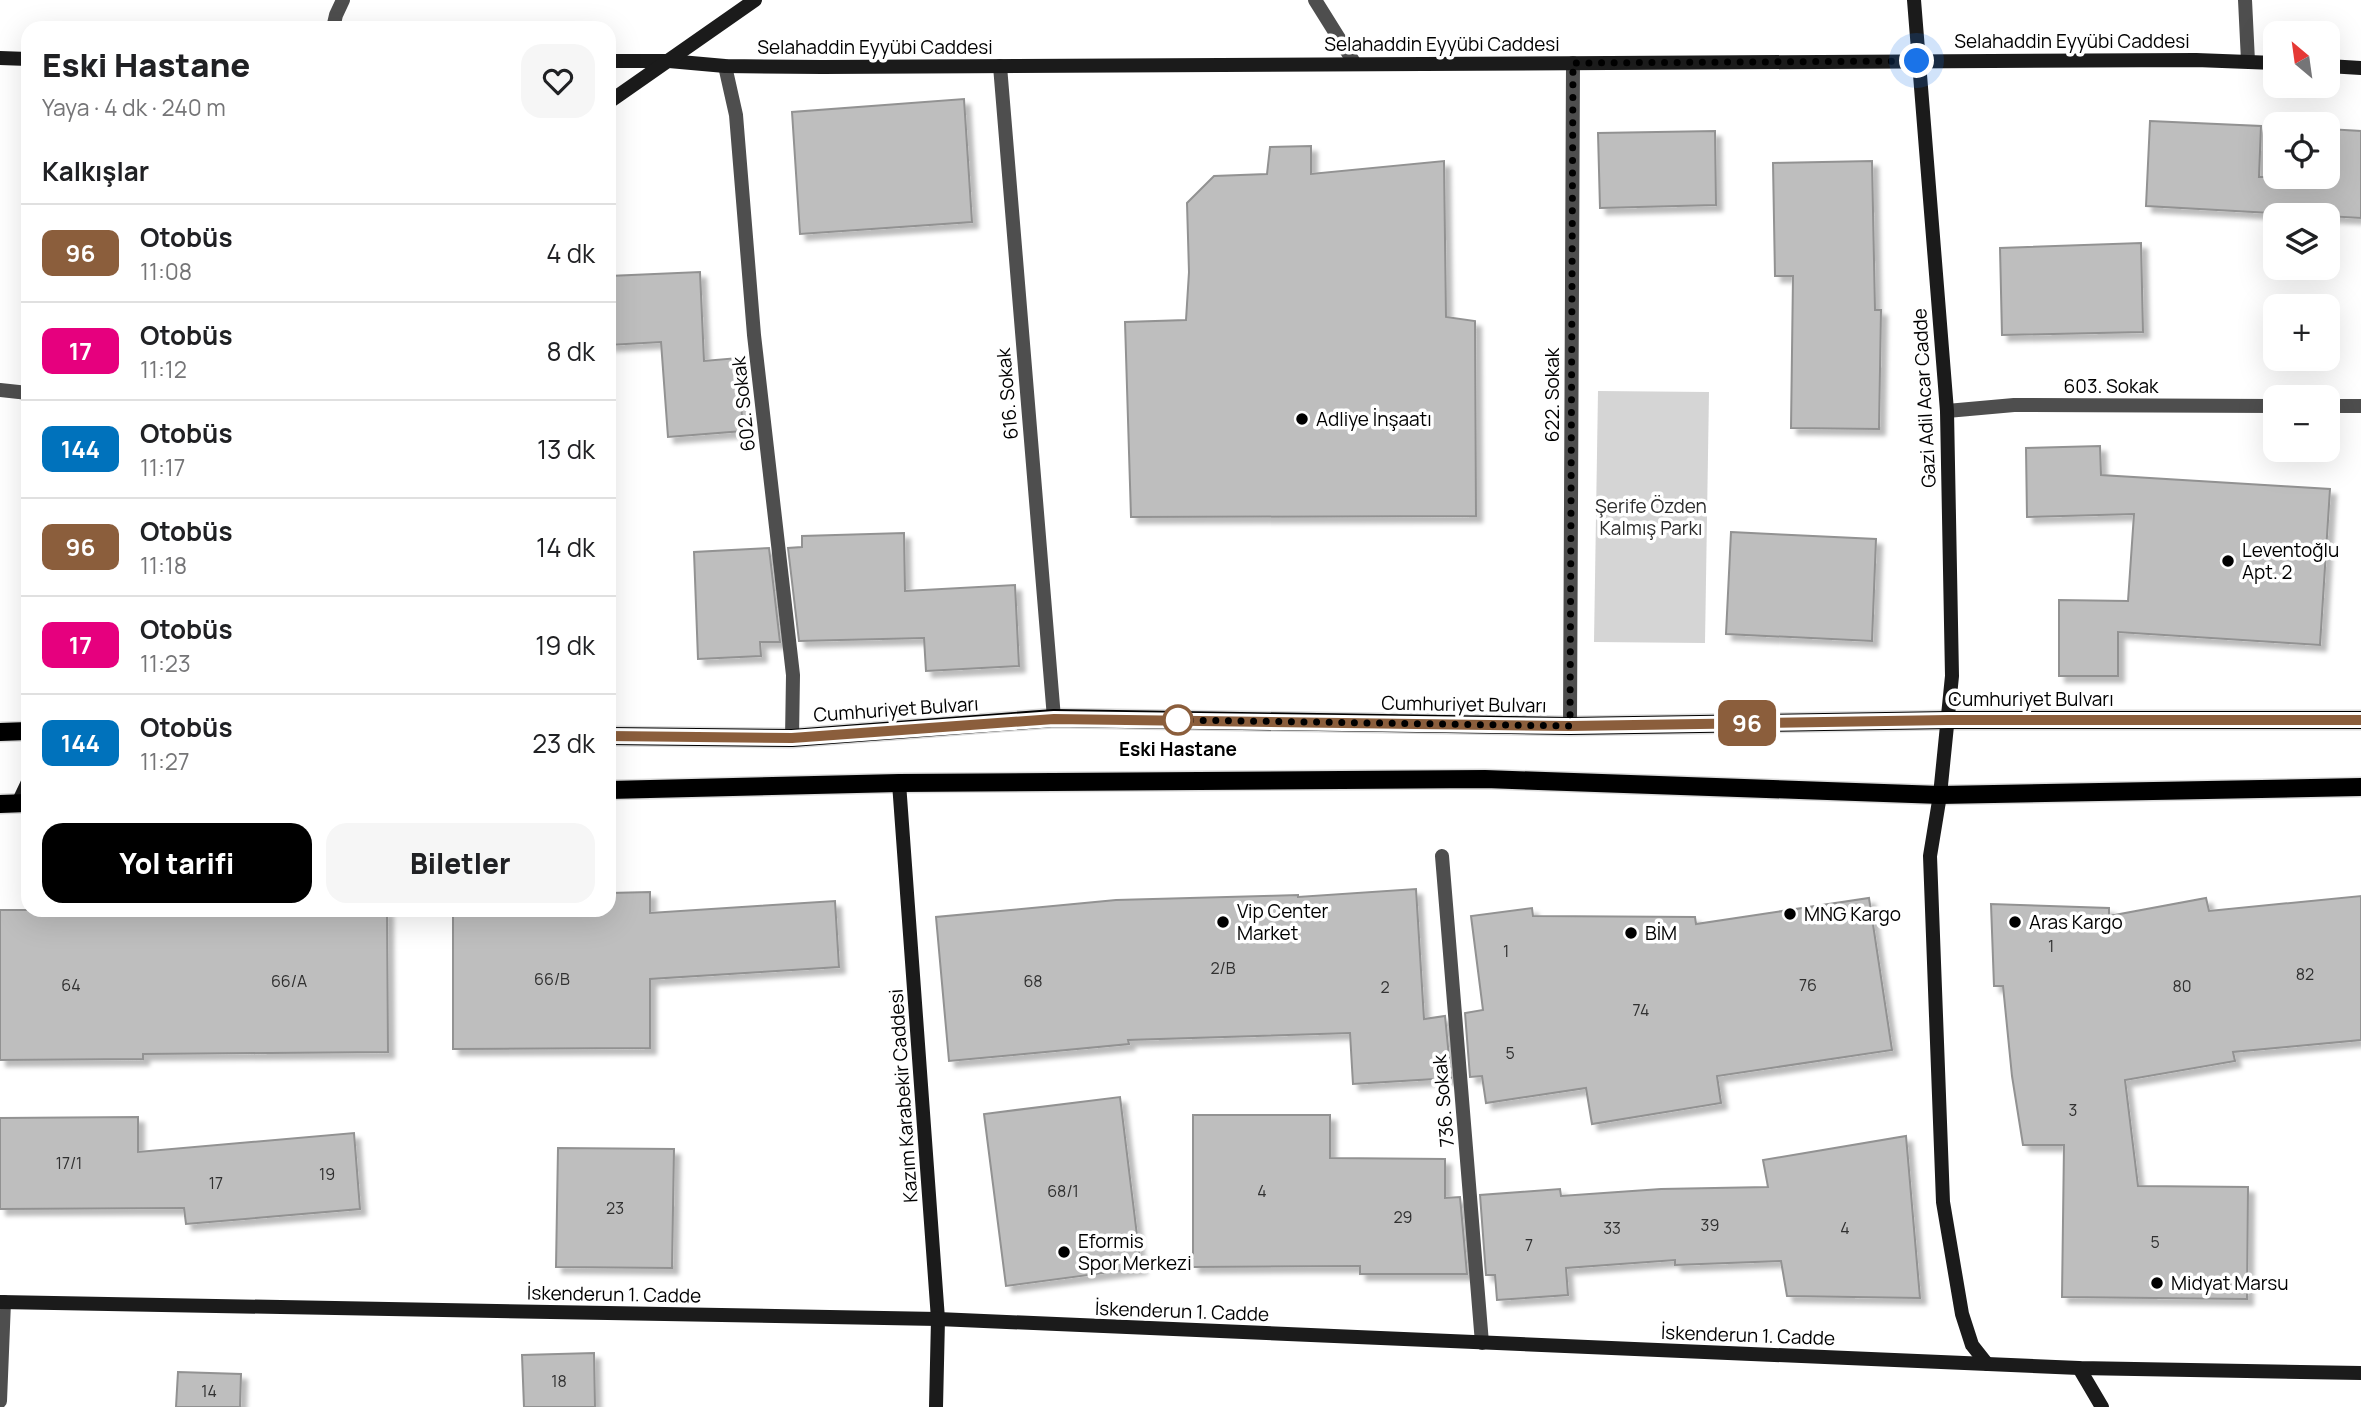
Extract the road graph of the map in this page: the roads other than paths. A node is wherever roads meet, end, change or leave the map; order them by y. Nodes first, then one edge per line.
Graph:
1 (343, 0) edge
2 (755, 0) edge
3 (1315, 0) edge
4 (1914, 0) edge
5 (2245, 0) edge
6 (335, 21) edge
7 (0, 58) edge
8 (21, 59) edge
9 (616, 61) edge
10 (669, 61) junction
11 (1917, 61) junction
12 (2248, 61) junction
13 (2263, 62) edge
14 (1573, 63) junction
15 (1355, 64) junction
16 (725, 66) junction
17 (1000, 66) junction
18 (2340, 67) edge
19 (2361, 68) edge
20 (616, 97) edge
21 (0, 390) edge
22 (21, 392) edge
23 (2263, 406) edge
24 (2340, 406) edge
25 (2361, 406) edge
26 (1947, 411) junction
27 (1054, 719) junction
28 (1948, 720) junction
29 (2361, 720) edge
30 (1570, 726) junction
31 (21, 731) edge
32 (0, 732) edge
33 (616, 736) edge
34 (792, 738) junction
35 (899, 783) junction
36 (2361, 788) edge
37 (616, 790) edge
38 (1940, 795) junction
39 (1442, 856) dead end
40 (2, 1302) edge
41 (938, 1319) junction
42 (1482, 1343) junction
43 (1987, 1364) junction
44 (2079, 1368) junction
45 (2361, 1373) edge
46 (0, 1401) edge
47 (936, 1407) edge
48 (2102, 1407) edge

1 - 6 street
2 - 10 street
3 - 15 street
4 - 11 street, Gazi Adil Acar Cadde
5 - 12 street
7 - 8 street
9 - 10 street, Selahaddin Eyyübi Caddesi
10 - 16 street, Selahaddin Eyyübi Caddesi
10 - 20 street
11 - 12 street, Selahaddin Eyyübi Caddesi
11 - 14 street, Selahaddin Eyyübi Caddesi
11 - 26 street, Gazi Adil Acar Cadde
12 - 13 street, Selahaddin Eyyübi Caddesi
14 - 15 street, Selahaddin Eyyübi Caddesi
14 - 30 street, 622. Sokak
15 - 17 street, Selahaddin Eyyübi Caddesi
16 - 17 street, Selahaddin Eyyübi Caddesi
16 - 34 street, 602. Sokak
17 - 27 street, 616. Sokak
18 - 19 street
21 - 22 street
23 - 26 street, 603. Sokak
24 - 25 street
26 - 28 street, Gazi Adil Acar Cadde
27 - 30 main road, Cumhuriyet Bulvarı
27 - 34 main road, Cumhuriyet Bulvarı
28 - 29 main road, Cumhuriyet Bulvarı
28 - 30 main road, Cumhuriyet Bulvarı
28 - 38 street, Gazi Adil Acar Cadde
31 - 32 main road
33 - 34 main road, Cumhuriyet Bulvarı
35 - 37 main road
35 - 38 main road
35 - 41 street, Kazım Karabekir Caddesi
36 - 38 main road
38 - 43 street, Gazi Adil Acar Cadde
39 - 42 street, 736. Sokak
40 - 41 street, İskenderun 1. Cadde
40 - 46 street
41 - 42 street, İskenderun 1. Cadde
41 - 47 street, Kazım Karabekir Caddesi
42 - 43 street, İskenderun 1. Cadde
43 - 44 street, İskenderun 1. Cadde
44 - 45 street, İskenderun 1. Cadde
44 - 48 street

